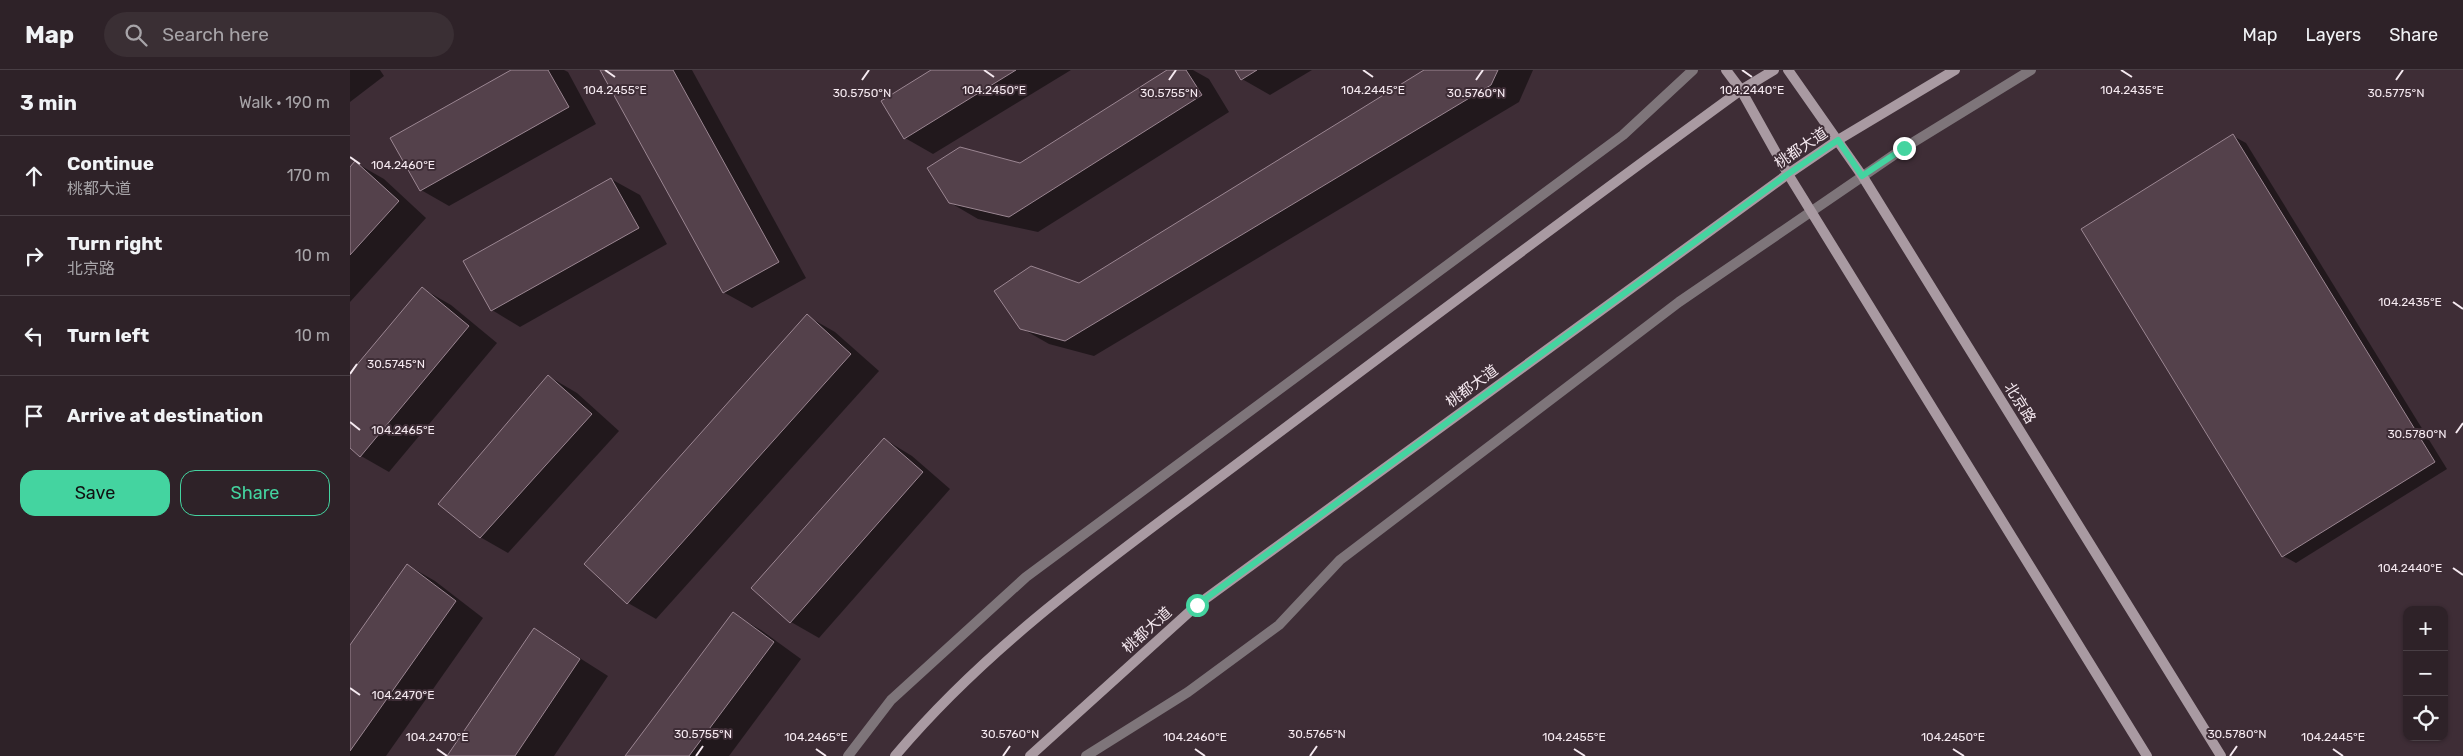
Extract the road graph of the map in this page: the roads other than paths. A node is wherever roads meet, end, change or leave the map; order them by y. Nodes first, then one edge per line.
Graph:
1 (1693, 70) edge
2 (1726, 70) edge
3 (1774, 70) edge
4 (1788, 70) edge
5 (1955, 70) edge
6 (2031, 70) edge
7 (1741, 90) junction
8 (1838, 140) junction
9 (1788, 174) junction
10 (1862, 176) junction
11 (1811, 211) junction
12 (848, 756) edge
13 (895, 756) edge
14 (1030, 756) edge
15 (1086, 756) edge
16 (2147, 756) edge
17 (2221, 756) edge

1 - 12 street
2 - 7 main road
3 - 7 main road
4 - 8 main road, 北京路
5 - 8 main road, 桃都大道
6 - 10 street
7 - 9 main road
7 - 13 main road
8 - 9 main road, 桃都大道
8 - 10 main road, 北京路
9 - 11 main road
9 - 14 main road, 桃都大道
10 - 11 street
10 - 17 main road, 北京路
11 - 15 street
11 - 16 main road

